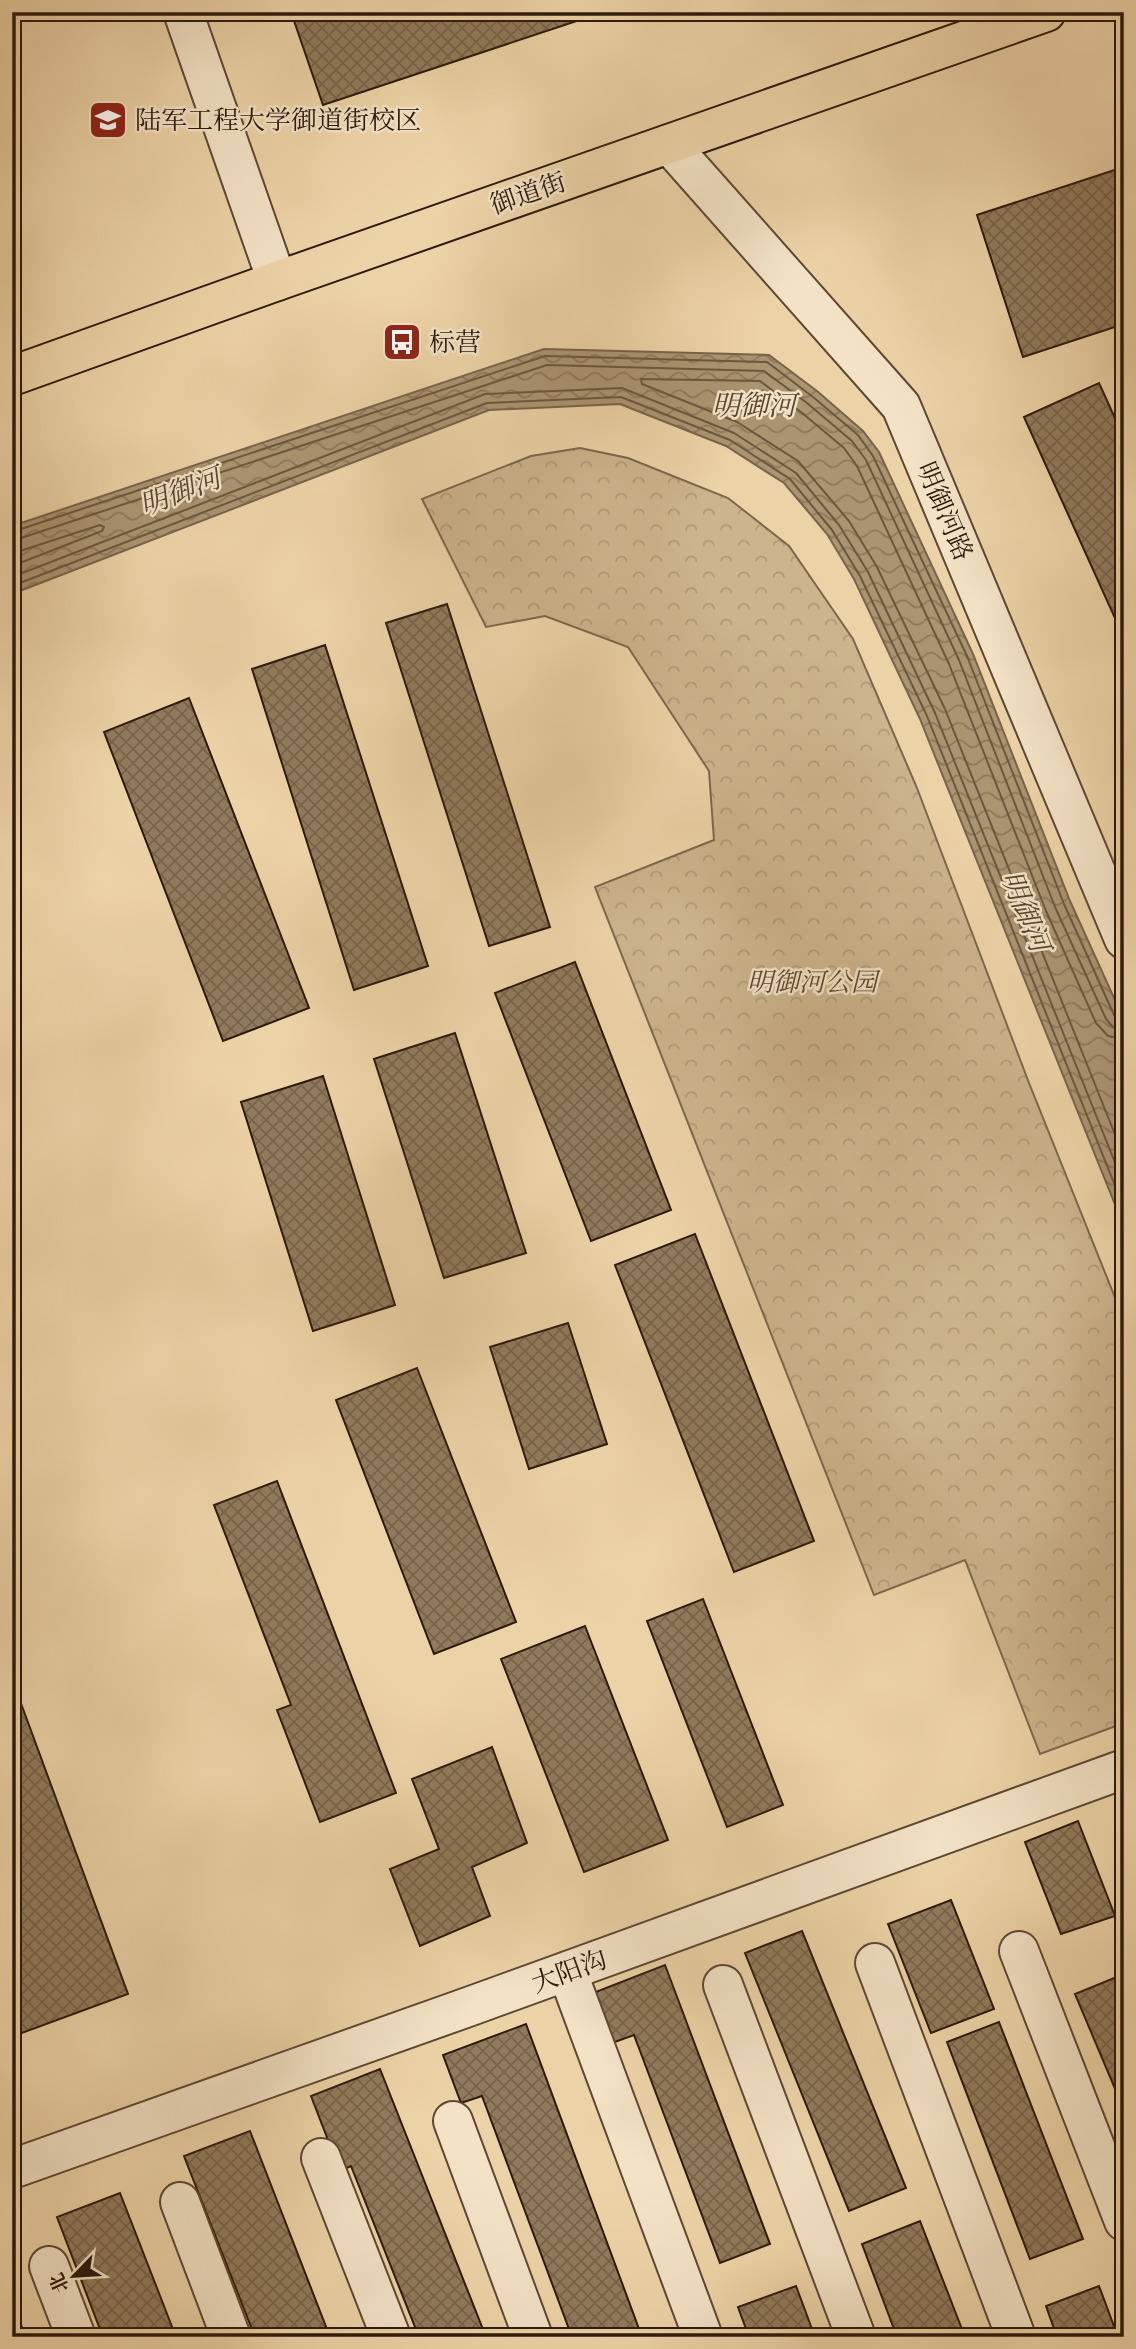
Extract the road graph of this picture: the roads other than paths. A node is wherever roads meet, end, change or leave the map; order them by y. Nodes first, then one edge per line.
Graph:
1 (183, 12) edge
2 (1046, 12) edge
3 (669, 144) junction
4 (277, 281) junction
5 (12, 376) edge
6 (1124, 939) edge
7 (1124, 1769) edge
8 (1019, 1951) dead end
9 (875, 1963) dead end
10 (567, 1972) junction
11 (723, 1985) dead end
12 (453, 2121) dead end
13 (321, 2158) dead end
14 (12, 2169) edge
15 (180, 2202) dead end
16 (1124, 2221) edge
17 (49, 2266) dead end
18 (76, 2337) edge
19 (232, 2337) edge
20 (391, 2337) edge
21 (533, 2337) edge
22 (703, 2337) edge
23 (856, 2337) edge
24 (1016, 2337) edge

1 - 4 street
2 - 3 main road, 御道街
3 - 4 main road, 御道街
3 - 6 street, 明御河路
4 - 5 main road, 御道街
7 - 10 street, 大阳沟
8 - 16 street
9 - 24 street
10 - 14 street, 大阳沟
10 - 22 street
11 - 23 street
12 - 21 street
13 - 20 street
15 - 19 street
17 - 18 street

